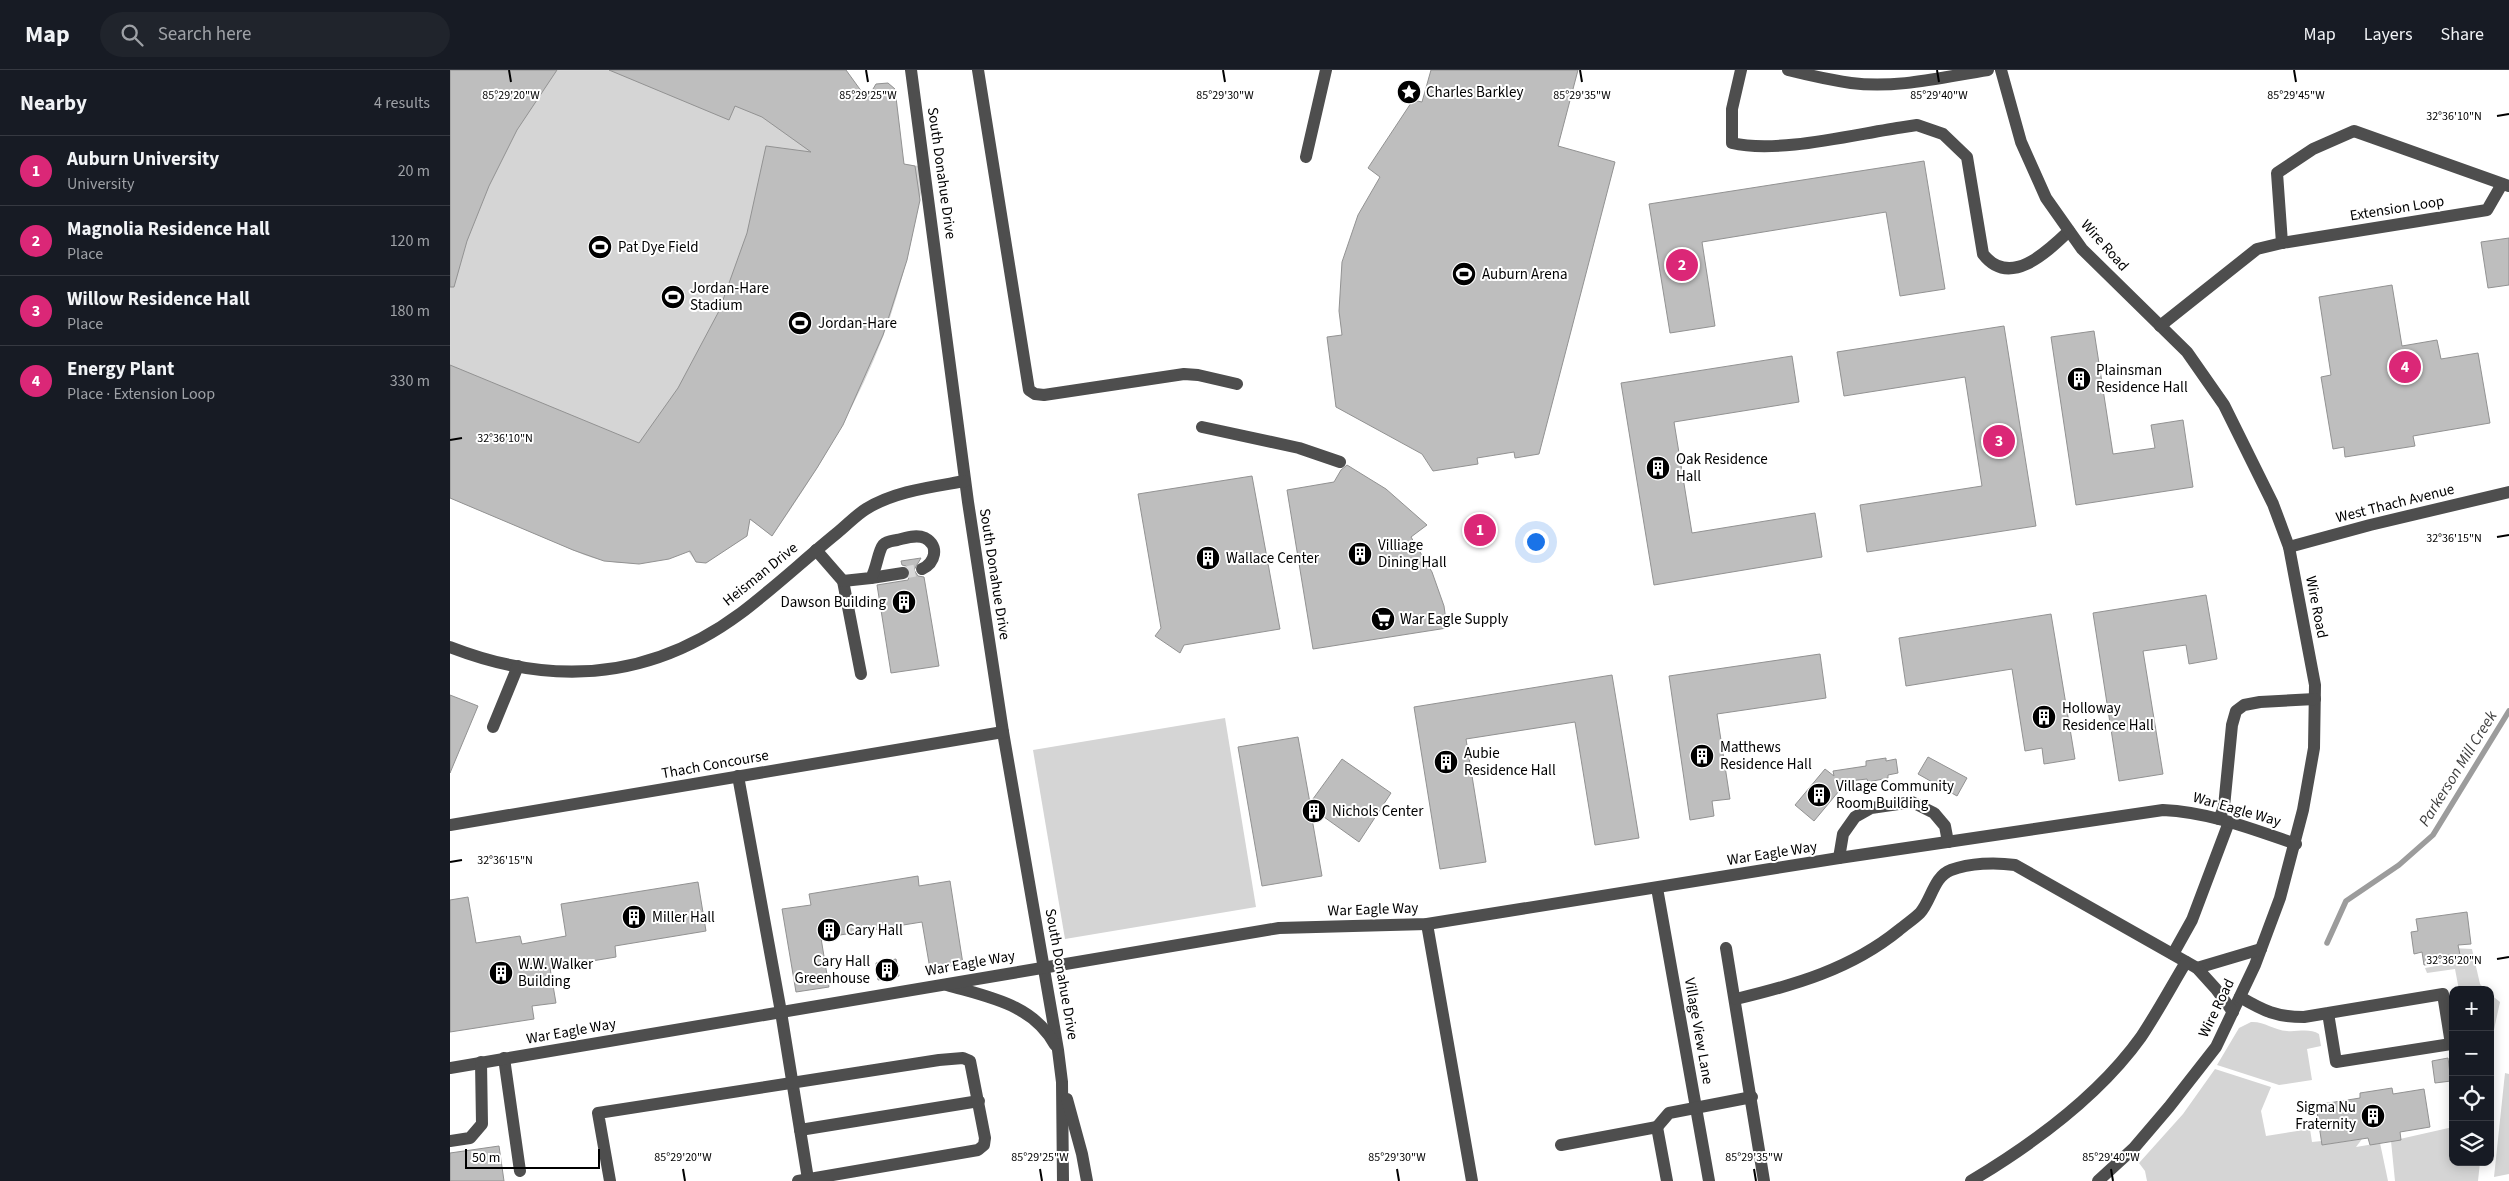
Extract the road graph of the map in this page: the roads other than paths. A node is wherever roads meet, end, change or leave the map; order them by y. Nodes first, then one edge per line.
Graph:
1 (911, 70) edge
2 (978, 70) edge
3 (1326, 70) edge
4 (1741, 70) edge
5 (1788, 70) edge
6 (1988, 70) edge
7 (2001, 70) edge
8 (1306, 158) dead end
9 (2506, 185) edge
10 (2069, 230) junction
11 (2282, 243) junction
12 (2160, 326) junction
13 (1238, 384) dead end
14 (1202, 427) dead end
15 (1340, 462) dead end
16 (965, 481) junction
17 (2509, 492) edge
18 (2288, 547) junction
19 (816, 550) junction
20 (922, 569) dead end
21 (903, 573) tunnel mouth
22 (871, 578) junction
23 (843, 581) junction
24 (450, 647) edge
25 (518, 666) junction
26 (861, 674) dead end
27 (2315, 699) junction
28 (494, 727) dead end
29 (1003, 732) junction
30 (738, 776) junction
31 (2224, 820) junction
32 (450, 825) edge
33 (1948, 842) junction
34 (2296, 844) junction
35 (1839, 858) junction
36 (1657, 888) junction
37 (1427, 924) junction
38 (1726, 948) dead end
39 (2261, 949) junction
40 (2173, 954) junction
41 (2192, 965) junction
42 (1044, 967) junction
43 (945, 984) junction
44 (2240, 996) junction
45 (1736, 999) junction
46 (781, 1012) junction
47 (2233, 1012) junction
48 (2328, 1013) junction
49 (1058, 1050) junction
50 (504, 1058) junction
51 (481, 1062) junction
52 (450, 1068) edge
53 (791, 1082) junction
54 (1062, 1082) junction
55 (1752, 1097) junction
56 (979, 1101) junction
57 (1696, 1108) junction
58 (1657, 1127) junction
59 (800, 1130) junction
60 (450, 1141) edge
61 (1561, 1144) dead end
62 (520, 1171) dead end
63 (803, 1180) edge
64 (2100, 1180) edge
65 (610, 1181) edge
66 (1063, 1181) edge
67 (1087, 1181) edge
68 (1472, 1181) edge
69 (1667, 1181) edge
70 (1709, 1181) edge
71 (1764, 1181) edge
72 (1971, 1181) edge

1 - 16 street, South Donahue Drive
2 - 13 street
3 - 8 street
4 - 10 street
5 - 6 street
7 - 10 street, Wire Road
9 - 11 street, Extension Loop
9 - 11 street, Extension Loop
10 - 12 street, Wire Road
11 - 12 street, Extension Loop
12 - 18 street, Wire Road
14 - 15 street
16 - 19 street, Heisman Drive
16 - 29 street, South Donahue Drive
17 - 18 street, West Thach Avenue
18 - 27 street, Wire Road
19 - 23 street
19 - 25 street, Heisman Drive
20 - 22 street
21 - 22 street
22 - 23 street
23 - 26 street
24 - 25 street, Heisman Drive
25 - 28 street
27 - 31 street
27 - 34 street, Wire Road
29 - 30 street, Thach Concourse
29 - 42 street, South Donahue Drive
30 - 32 street, Thach Concourse
30 - 46 street
31 - 33 street, War Eagle Way
31 - 34 street, War Eagle Way
31 - 40 street
33 - 35 street, War Eagle Way
33 - 35 street
34 - 39 street, Wire Road
35 - 36 street, War Eagle Way
36 - 37 street, War Eagle Way
36 - 57 street, Village View Lane
37 - 42 street, War Eagle Way
37 - 68 street
38 - 45 street
39 - 41 street
39 - 44 street, Wire Road
40 - 41 street
40 - 45 street
41 - 47 street
41 - 72 street
42 - 43 street, War Eagle Way
42 - 49 street, South Donahue Drive
43 - 46 street, War Eagle Way
43 - 49 street
44 - 47 street, Wire Road
44 - 48 street
45 - 55 street
46 - 50 street, War Eagle Way
46 - 53 street
47 - 64 street, Wire Road
48 - 48 street
49 - 54 street, South Donahue Drive
50 - 51 street, War Eagle Way
50 - 62 street
51 - 52 street, War Eagle Way
51 - 60 street
53 - 56 street
53 - 59 street
53 - 65 street
54 - 66 street, South Donahue Drive
54 - 67 street, South Donahue Drive
55 - 57 street
55 - 71 street
56 - 59 street
56 - 63 street
57 - 58 street
57 - 70 street, Village View Lane
58 - 61 street
58 - 69 street
59 - 63 street

